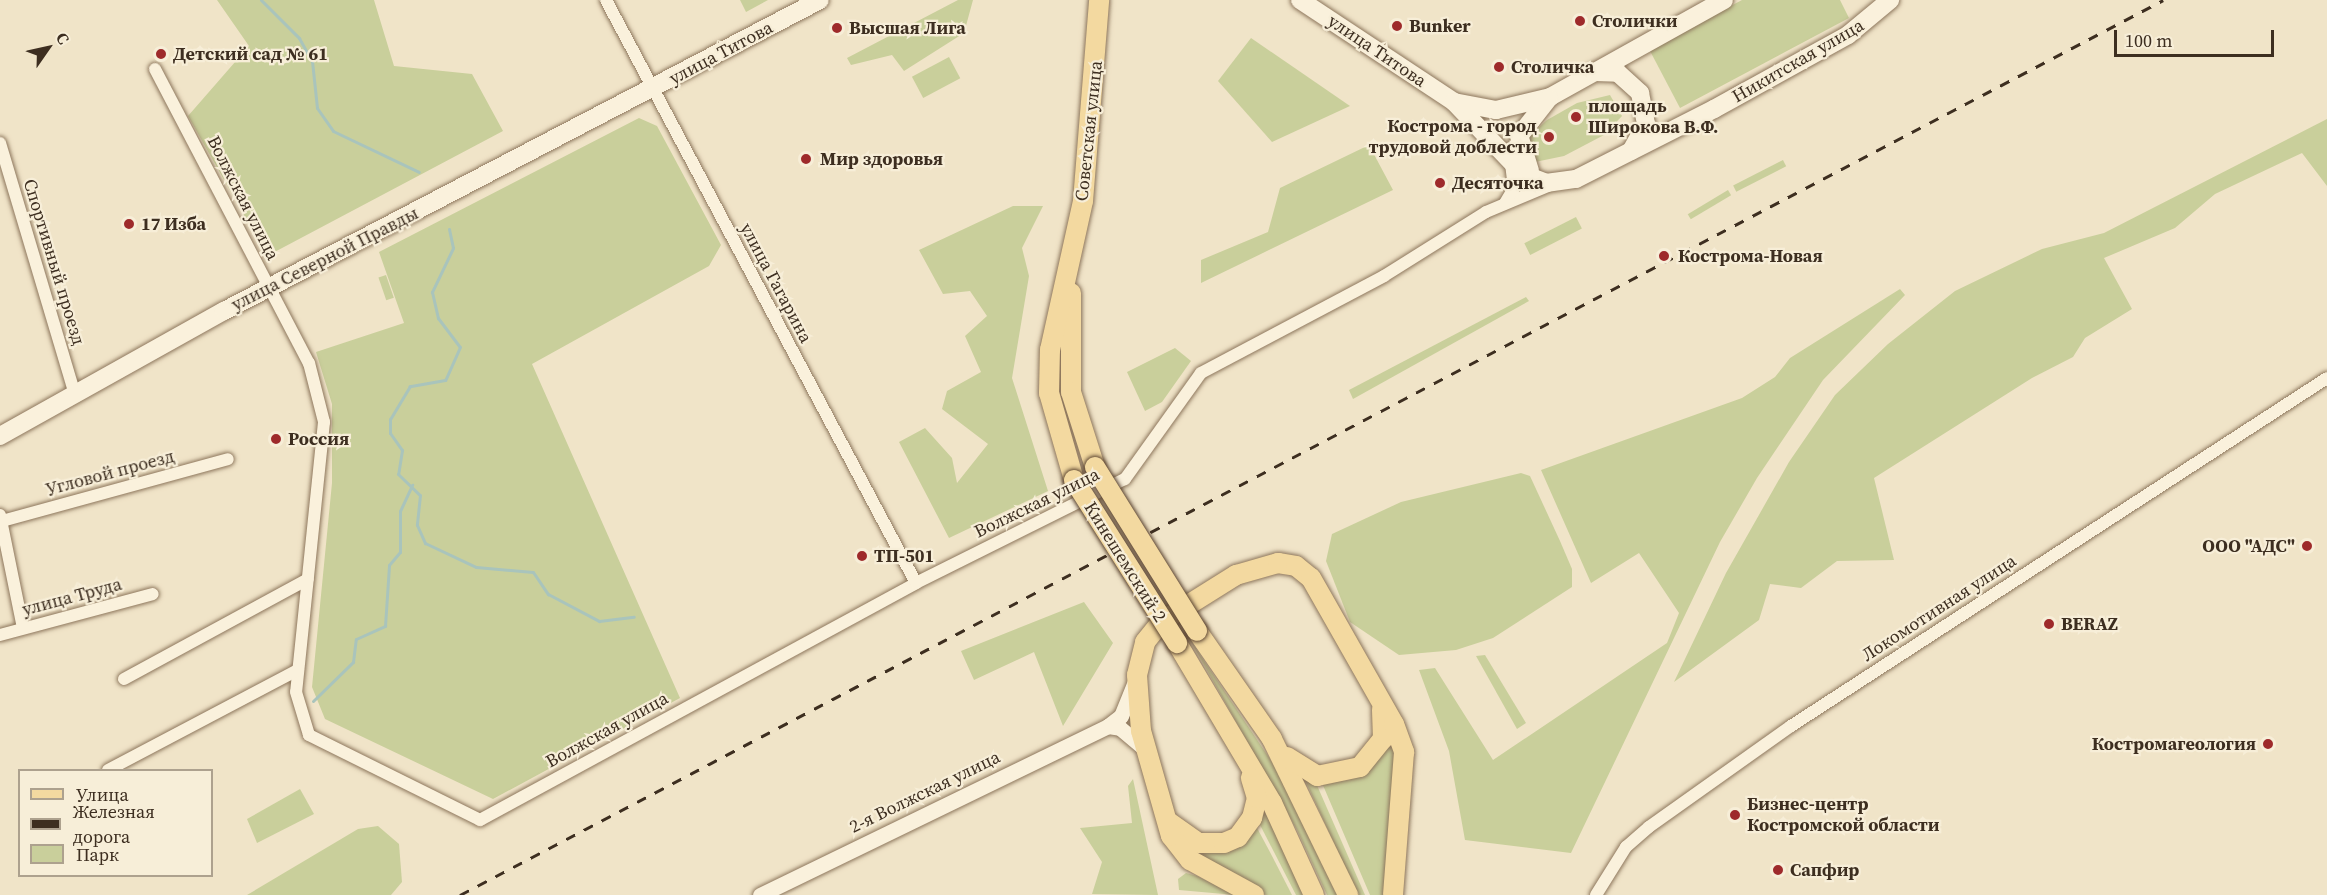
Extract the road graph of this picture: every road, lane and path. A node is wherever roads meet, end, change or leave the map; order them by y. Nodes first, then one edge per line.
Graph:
1 (606, 0) edge
2 (820, 0) edge
3 (1099, 0) edge
4 (1300, 0) edge
5 (1724, 0) edge
6 (1890, 0) edge
7 (155, 69) dead end
8 (1593, 73) junction
9 (653, 89) junction
10 (1550, 97) junction
11 (1454, 102) junction
12 (1519, 136) junction
13 (0, 143) edge
14 (1628, 154) junction
15 (1510, 158) junction
16 (1539, 182) junction
17 (1558, 183) junction
18 (1505, 203) junction
19 (1070, 260) junction
20 (269, 289) junction
21 (2327, 378) edge
22 (74, 392) junction
23 (0, 436) edge
24 (228, 459) dead end
25 (1, 517) edge
26 (308, 579) junction
27 (916, 583) junction
28 (153, 594) dead end
29 (23, 628) junction
30 (0, 635) edge
31 (298, 670) junction
32 (1137, 675) junction
33 (124, 680) dead end
34 (1381, 701) junction
35 (1108, 726) junction
36 (1272, 739) junction
37 (1146, 751) junction
38 (1245, 760) junction
39 (112, 769) edge
40 (1162, 814) junction
41 (759, 895) edge
42 (1254, 895) edge
43 (1314, 895) edge
44 (1348, 895) edge
45 (1393, 895) edge
46 (1596, 895) edge

1 - 9 street, улица Гагарина
2 - 9 main road, улица Титова
3 - 19 main road, Советская улица
4 - 11 main road, улица Титова
5 - 8 main road
6 - 14 main road, Никитская улица
7 - 20 street, Волжская улица
8 - 10 main road
8 - 14 main road
9 - 20 main road, улица Северной Правды
9 - 27 street, улица Гагарина
10 - 11 main road
10 - 12 main road
11 - 15 main road
12 - 15 street
12 - 16 main road
13 - 22 street, Спортивный проезд
14 - 17 main road, Никитская улица
15 - 16 main road
15 - 18 street
16 - 17 main road, Никитская улица
17 - 18 street, Волжская улица
18 - 27 street, Волжская улица
19 - 36 main road, Кинешемский-2, bridge
19 - 38 main road, Кинешемский-2, bridge
20 - 22 main road, улица Северной Правды
20 - 26 street, Волжская улица
21 - 46 street, Локомотивная улица
22 - 23 main road, улица Северной Правды
24 - 25 street, Угловой проезд
25 - 29 street, Угловой проезд
26 - 31 street, Волжская улица
26 - 33 street
27 - 31 street, Волжская улица
28 - 29 street, улица Труда
29 - 30 street, улица Труда
31 - 39 street
32 - 34 main road
32 - 35 street
32 - 37 main road
34 - 36 main road
34 - 45 main road
35 - 37 street
35 - 41 street, 2-я Волжская улица
36 - 44 main road
37 - 40 main road
38 - 40 main road
38 - 43 main road
40 - 42 main road

